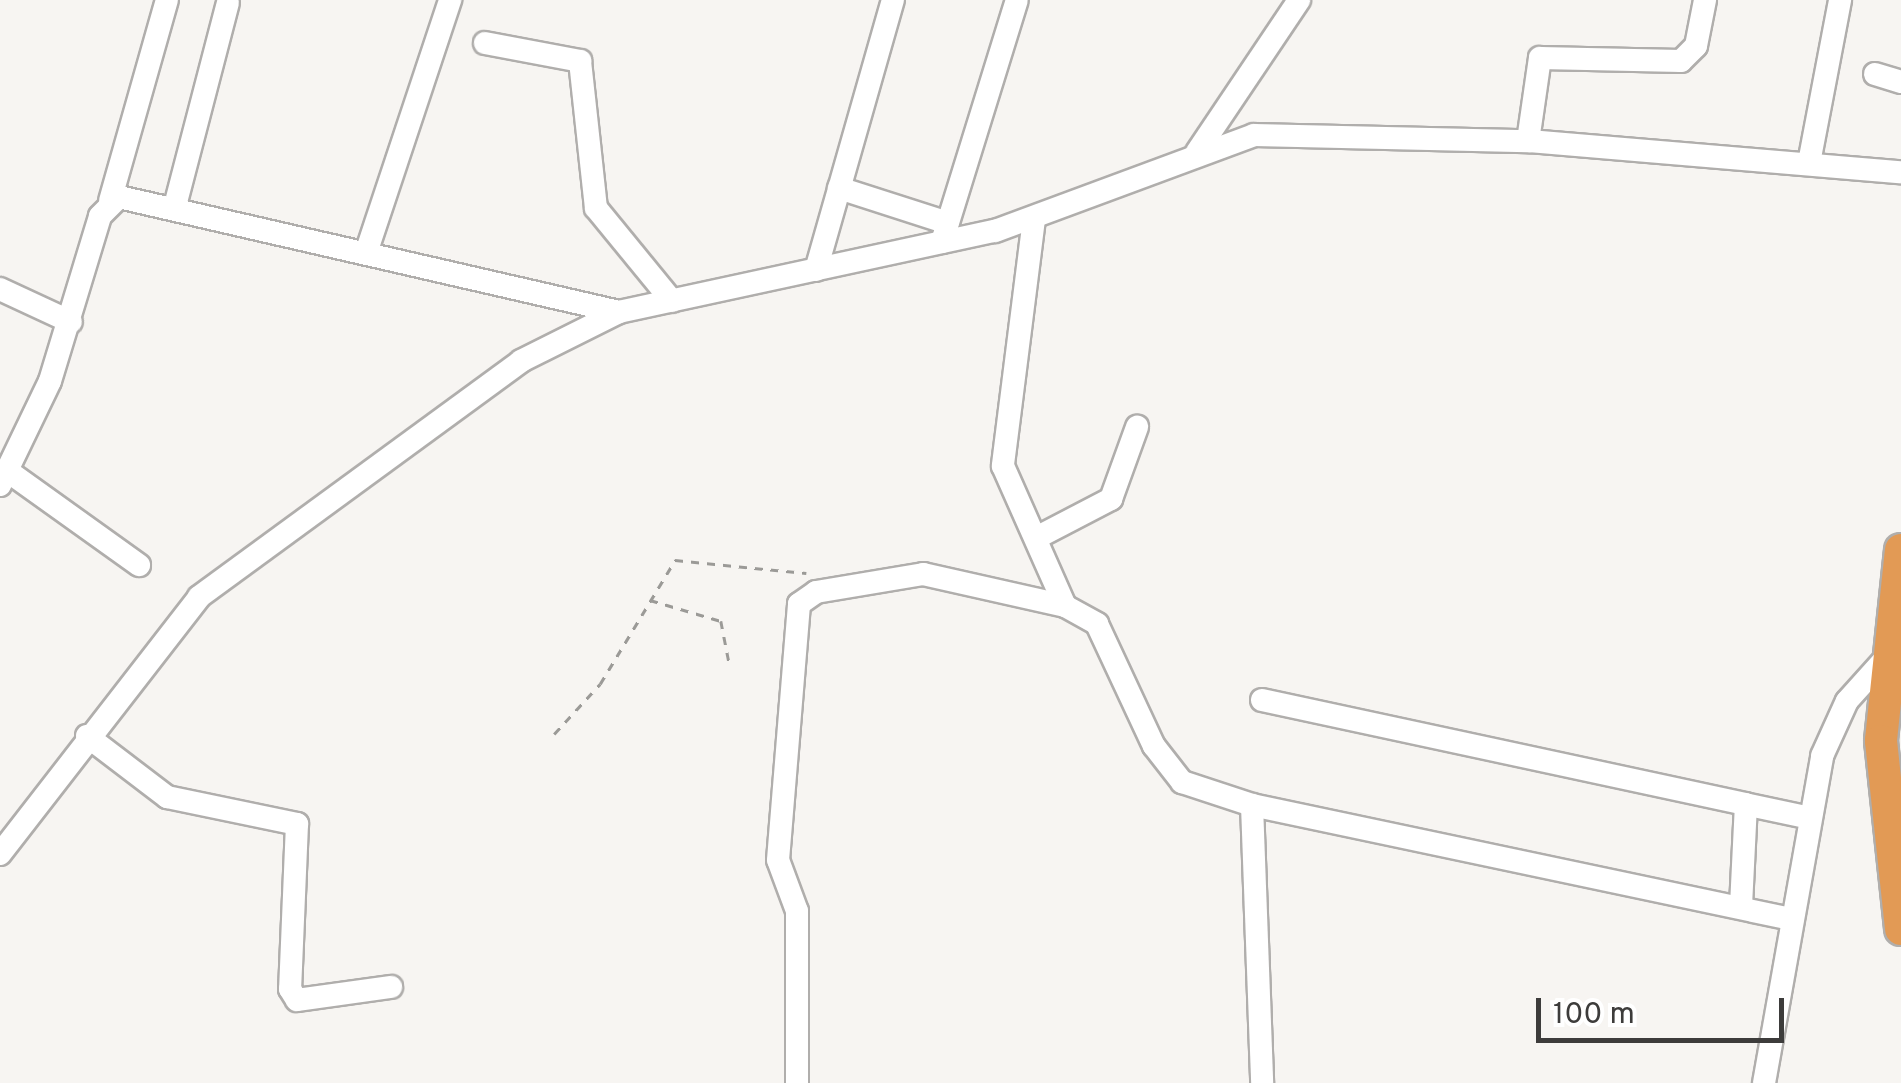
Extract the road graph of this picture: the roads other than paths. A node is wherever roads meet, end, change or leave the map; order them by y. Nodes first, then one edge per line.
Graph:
1 (167, 0) edge
2 (450, 0) edge
3 (894, 0) edge
4 (1017, 0) edge
5 (1299, 0) edge
6 (1705, 0) edge
7 (1840, 0) edge
8 (228, 4) dead end
9 (485, 43) dead end
10 (1875, 74) dead end
11 (1901, 82) edge
12 (1528, 141) junction
13 (1197, 152) junction
14 (1809, 164) junction
15 (1901, 172) edge
16 (839, 188) junction
17 (110, 201) junction
18 (176, 206) junction
19 (1034, 220) junction
20 (945, 232) junction
21 (366, 253) junction
22 (816, 270) junction
23 (0, 289) edge
24 (672, 301) junction
25 (620, 312) junction
26 (71, 322) junction
27 (1137, 427) dead end
28 (0, 438) edge
29 (23, 447) junction
30 (4, 478) edge
31 (1036, 538) junction
32 (1901, 550) edge
33 (138, 565) dead end
34 (1065, 606) junction
35 (1884, 660) junction
36 (1262, 700) dead end
37 (88, 736) junction
38 (1746, 804) junction
39 (1252, 806) junction
40 (1810, 818) junction
41 (0, 854) edge
42 (1741, 906) junction
43 (1791, 919) junction
44 (1901, 930) edge
45 (391, 987) dead end
46 (797, 1083) edge
47 (1262, 1083) edge
48 (1764, 1083) edge

1 - 17 street
2 - 21 street
3 - 16 street
4 - 20 street
5 - 13 street
6 - 12 street
7 - 14 street
8 - 18 street
9 - 24 street
10 - 11 street
12 - 13 street
12 - 14 street
13 - 19 street
14 - 15 street
16 - 20 street
16 - 22 street
17 - 18 street
17 - 26 street
18 - 21 street
19 - 20 street
19 - 31 street
20 - 22 street
21 - 25 street
22 - 24 street
23 - 26 street
24 - 25 street
25 - 37 street
26 - 29 street
27 - 31 street
28 - 29 street
29 - 30 street
30 - 33 street
31 - 34 street
32 - 35 highway
34 - 39 street
34 - 46 street
35 - 40 street
35 - 44 highway
36 - 38 street
37 - 41 street
37 - 45 street
38 - 40 street
38 - 42 street
39 - 42 street
39 - 47 street
40 - 43 street
42 - 43 street
43 - 48 street

